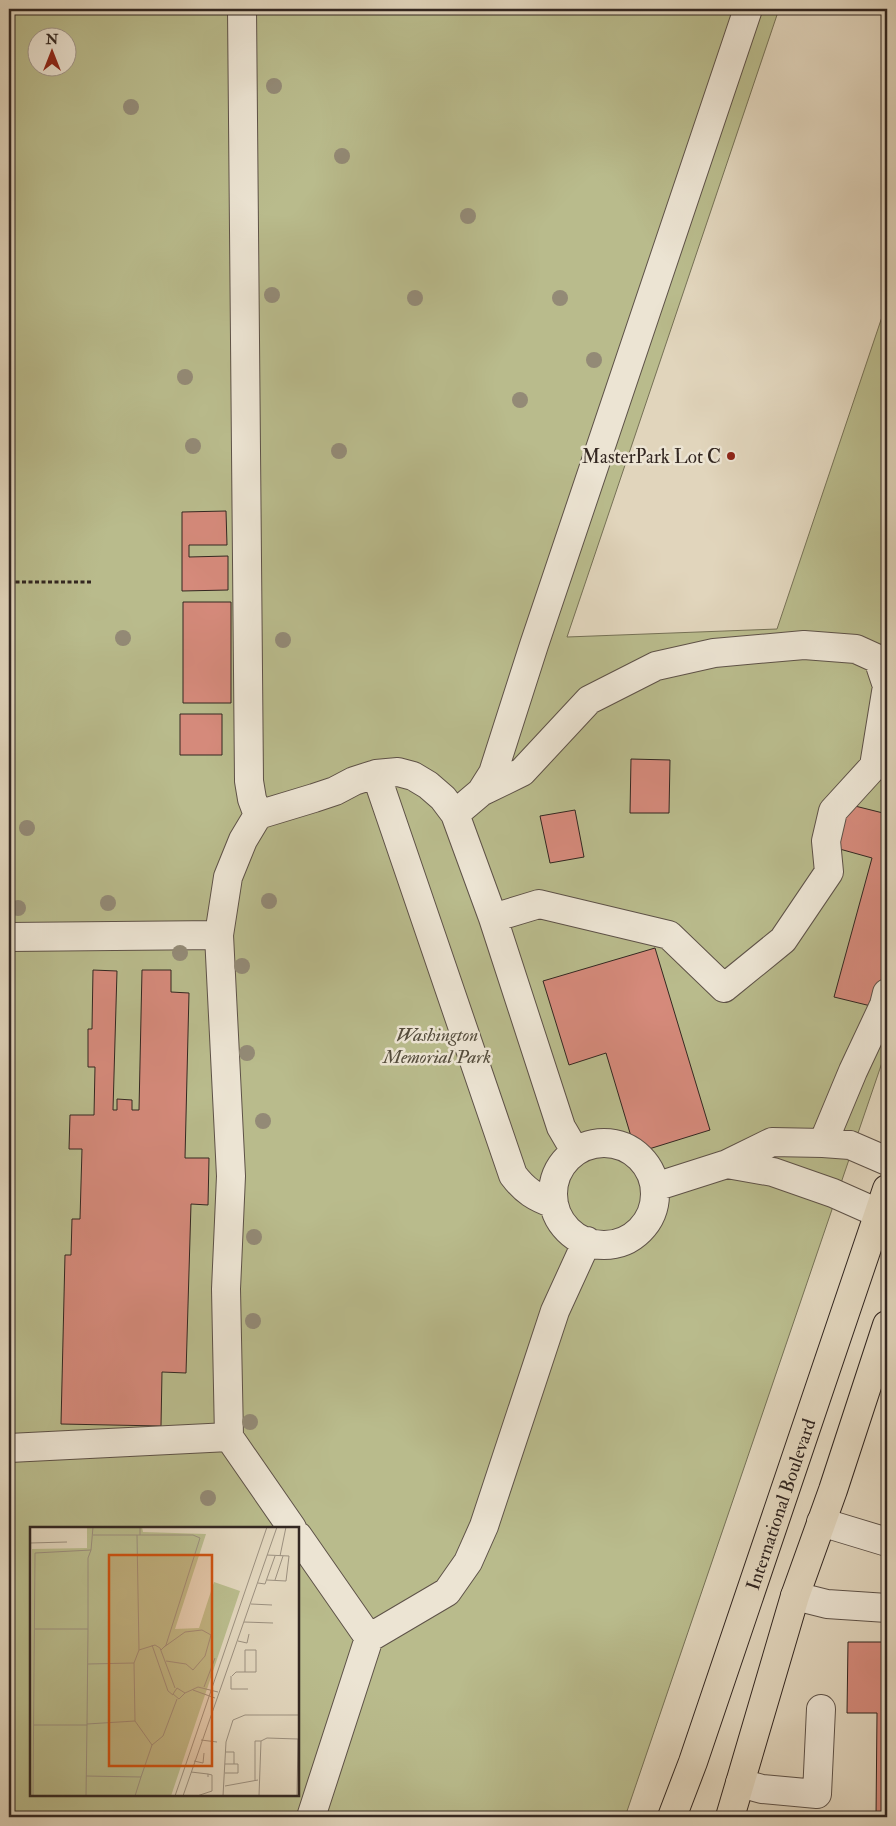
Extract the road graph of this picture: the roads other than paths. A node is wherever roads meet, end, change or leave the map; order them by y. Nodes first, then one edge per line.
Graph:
1 (242, 9) edge
2 (748, 9) edge
3 (376, 774) junction
4 (481, 792) junction
5 (455, 814) junction
6 (258, 815) junction
7 (493, 918) junction
8 (219, 935) junction
9 (9, 937) edge
10 (887, 993) edge
11 (824, 1143) junction
12 (575, 1151) junction
13 (887, 1161) edge
14 (727, 1164) junction
15 (655, 1187) junction
16 (554, 1204) junction
17 (884, 1206) edge
18 (586, 1241) junction
19 (887, 1325) edge
20 (229, 1437) junction
21 (9, 1448) edge
22 (821, 1522) junction
23 (291, 1527) edge
24 (299, 1537) edge
25 (887, 1542) edge
26 (795, 1596) junction
27 (887, 1608) edge
28 (369, 1638) junction
29 (821, 1709) dead end
30 (740, 1784) junction
31 (311, 1817) edge
32 (672, 1817) edge
33 (730, 1817) edge

1 - 6 lane
2 - 4 lane
3 - 5 lane
3 - 6 lane
3 - 16 lane
4 - 5 lane
4 - 7 lane
5 - 7 lane
6 - 8 lane
7 - 12 lane
8 - 9 lane
8 - 20 lane
10 - 11 lane
11 - 13 lane
11 - 14 lane
12 - 15 lane
12 - 16 lane
14 - 15 lane
14 - 17 lane
15 - 18 lane
16 - 18 lane
17 - 32 main road, International Boulevard
18 - 28 lane
19 - 22 main road
20 - 21 lane
20 - 23 lane
22 - 25 lane
22 - 26 main road
24 - 28 lane
26 - 27 lane
26 - 30 main road
28 - 31 lane
29 - 30 lane
30 - 33 main road

